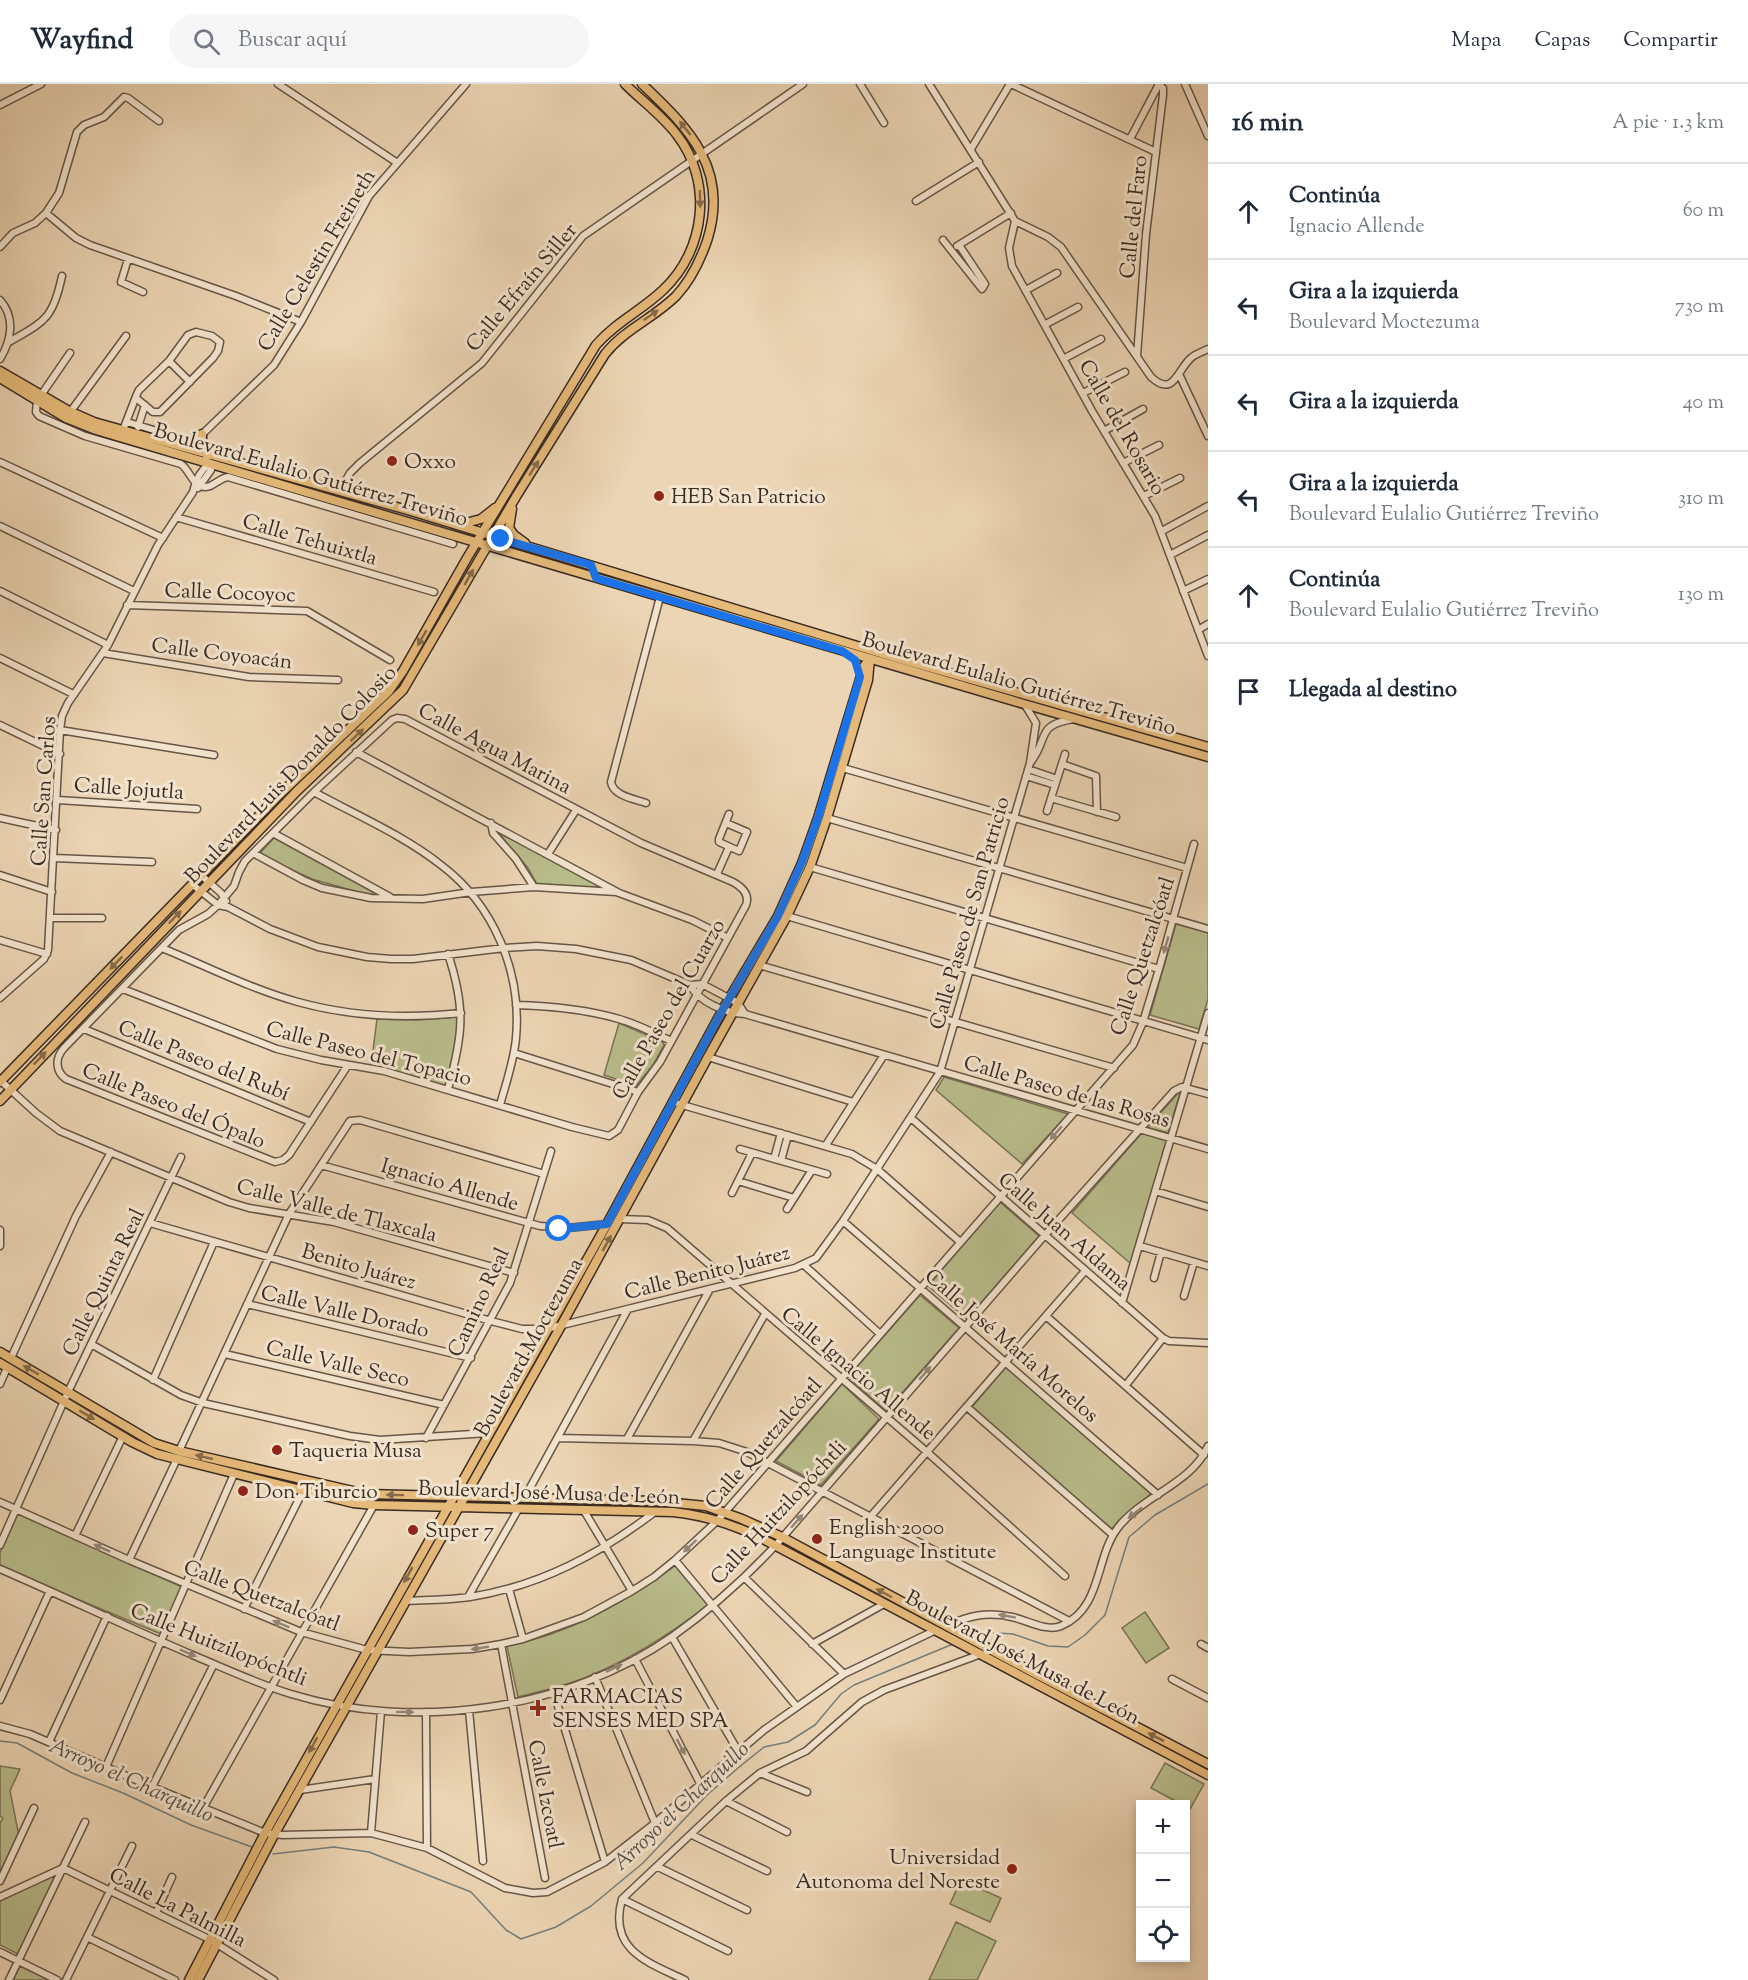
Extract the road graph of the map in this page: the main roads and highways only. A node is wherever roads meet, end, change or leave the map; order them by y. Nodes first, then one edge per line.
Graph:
1 (625, 84) edge
2 (642, 84) edge
3 (589, 356) junction
4 (0, 371) edge
5 (0, 378) edge
6 (39, 398) junction
7 (568, 413) junction
8 (68, 415) junction
9 (202, 434) road end
10 (191, 445) junction
11 (166, 450) junction
12 (205, 452) junction
13 (232, 460) junction
14 (210, 464) junction
15 (275, 483) junction
16 (340, 491) junction
17 (517, 495) junction
18 (500, 504) junction
19 (363, 508) junction
20 (457, 525) junction
21 (483, 533) junction
22 (459, 536) junction
23 (493, 536) junction
24 (477, 542) junction
25 (487, 545) junction
26 (530, 547) junction
27 (467, 558) junction
28 (591, 565) junction
29 (596, 578) junction
30 (845, 647) junction
31 (870, 659) junction
32 (907, 661) junction
33 (860, 677) junction
34 (1208, 747) edge
35 (1208, 757) edge
36 (1, 1081) edge
37 (0, 1101) edge
38 (0, 1352) edge
39 (4, 1366) edge
40 (453, 1495) junction
41 (465, 1495) junction
42 (448, 1506) junction
43 (459, 1506) junction
44 (944, 1630) junction
45 (1208, 1764) edge
46 (1208, 1775) edge
47 (269, 1834) junction
48 (213, 1941) junction
49 (189, 1980) edge
50 (198, 1980) edge

1 -> 3 main road, Boulevard Luis Donaldo Colosio
7 -> 2 main road, Boulevard Luis Donaldo Colosio
3 - 7 main road
3 - 18 main road, Boulevard Luis Donaldo Colosio
4 - 6 main road, Boulevard Eulalio Gutiérrez Treviño
5 - 6 main road, Boulevard Eulalio Gutiérrez Treviño
6 - 8 main road, Boulevard Eulalio Gutiérrez Treviño
17 -> 7 main road, Boulevard Luis Donaldo Colosio
8 - 10 main road, Boulevard Eulalio Gutiérrez Treviño
8 - 11 main road, Boulevard Eulalio Gutiérrez Treviño
9 - 12 main road
10 - 11 main road
10 - 12 main road, Boulevard Eulalio Gutiérrez Treviño
11 - 14 main road, Boulevard Eulalio Gutiérrez Treviño
12 - 13 main road, Boulevard Eulalio Gutiérrez Treviño
12 - 14 main road
13 - 14 main road
13 - 16 main road, Boulevard Eulalio Gutiérrez Treviño
14 - 15 main road, Boulevard Eulalio Gutiérrez Treviño
15 - 16 main road
15 - 19 main road, Boulevard Eulalio Gutiérrez Treviño
16 - 19 main road
16 - 20 main road, Boulevard Eulalio Gutiérrez Treviño
17 - 23 main road, Boulevard Luis Donaldo Colosio
17 - 26 main road
18 - 20 main road
18 - 21 main road, Boulevard Luis Donaldo Colosio
19 - 22 main road, Boulevard Eulalio Gutiérrez Treviño
20 - 21 main road, Boulevard Eulalio Gutiérrez Treviño
21 - 23 main road, Boulevard Eulalio Gutiérrez Treviño
21 - 24 main road, Boulevard Luis Donaldo Colosio
22 - 24 main road, Boulevard Eulalio Gutiérrez Treviño
22 - 27 main road
23 - 25 main road, Boulevard Luis Donaldo Colosio
23 - 26 main road, Boulevard Eulalio Gutiérrez Treviño
24 - 25 main road, Boulevard Eulalio Gutiérrez Treviño
24 - 27 main road, Boulevard Luis Donaldo Colosio
25 - 29 main road, Boulevard Eulalio Gutiérrez Treviño
37 -> 25 main road, Boulevard Luis Donaldo Colosio
26 - 28 main road, Boulevard Eulalio Gutiérrez Treviño
27 -> 36 main road, Boulevard Luis Donaldo Colosio
28 - 29 main road
28 - 30 main road, Boulevard Eulalio Gutiérrez Treviño
29 - 30 main road, Boulevard Eulalio Gutiérrez Treviño
30 - 31 main road, Boulevard Eulalio Gutiérrez Treviño
30 - 32 main road, Boulevard Eulalio Gutiérrez Treviño
30 - 33 main road
31 - 32 main road
31 - 33 main road, Boulevard Moctezuma
31 - 35 main road, Boulevard Eulalio Gutiérrez Treviño
41 -> 31 main road, Boulevard Moctezuma
32 - 34 main road, Boulevard Eulalio Gutiérrez Treviño
33 - 40 main road, Boulevard Moctezuma
40 -> 38 main road, Boulevard José Musa de León
39 -> 42 main road, Boulevard José Musa de León
40 - 41 main road, Boulevard José Musa de León
40 - 42 main road, Boulevard Moctezuma
41 - 43 main road, Boulevard Moctezuma
44 -> 41 main road, Boulevard José Musa de León
42 - 43 main road, Boulevard José Musa de León
42 -> 47 main road, Boulevard Moctezuma
43 - 44 main road, Boulevard José Musa de León
43 - 47 main road, Boulevard Moctezuma
45 -> 44 main road, Boulevard José Musa de León
44 - 46 main road, Boulevard José Musa de León
47 - 48 main road
48 - 49 main road
48 - 50 main road

